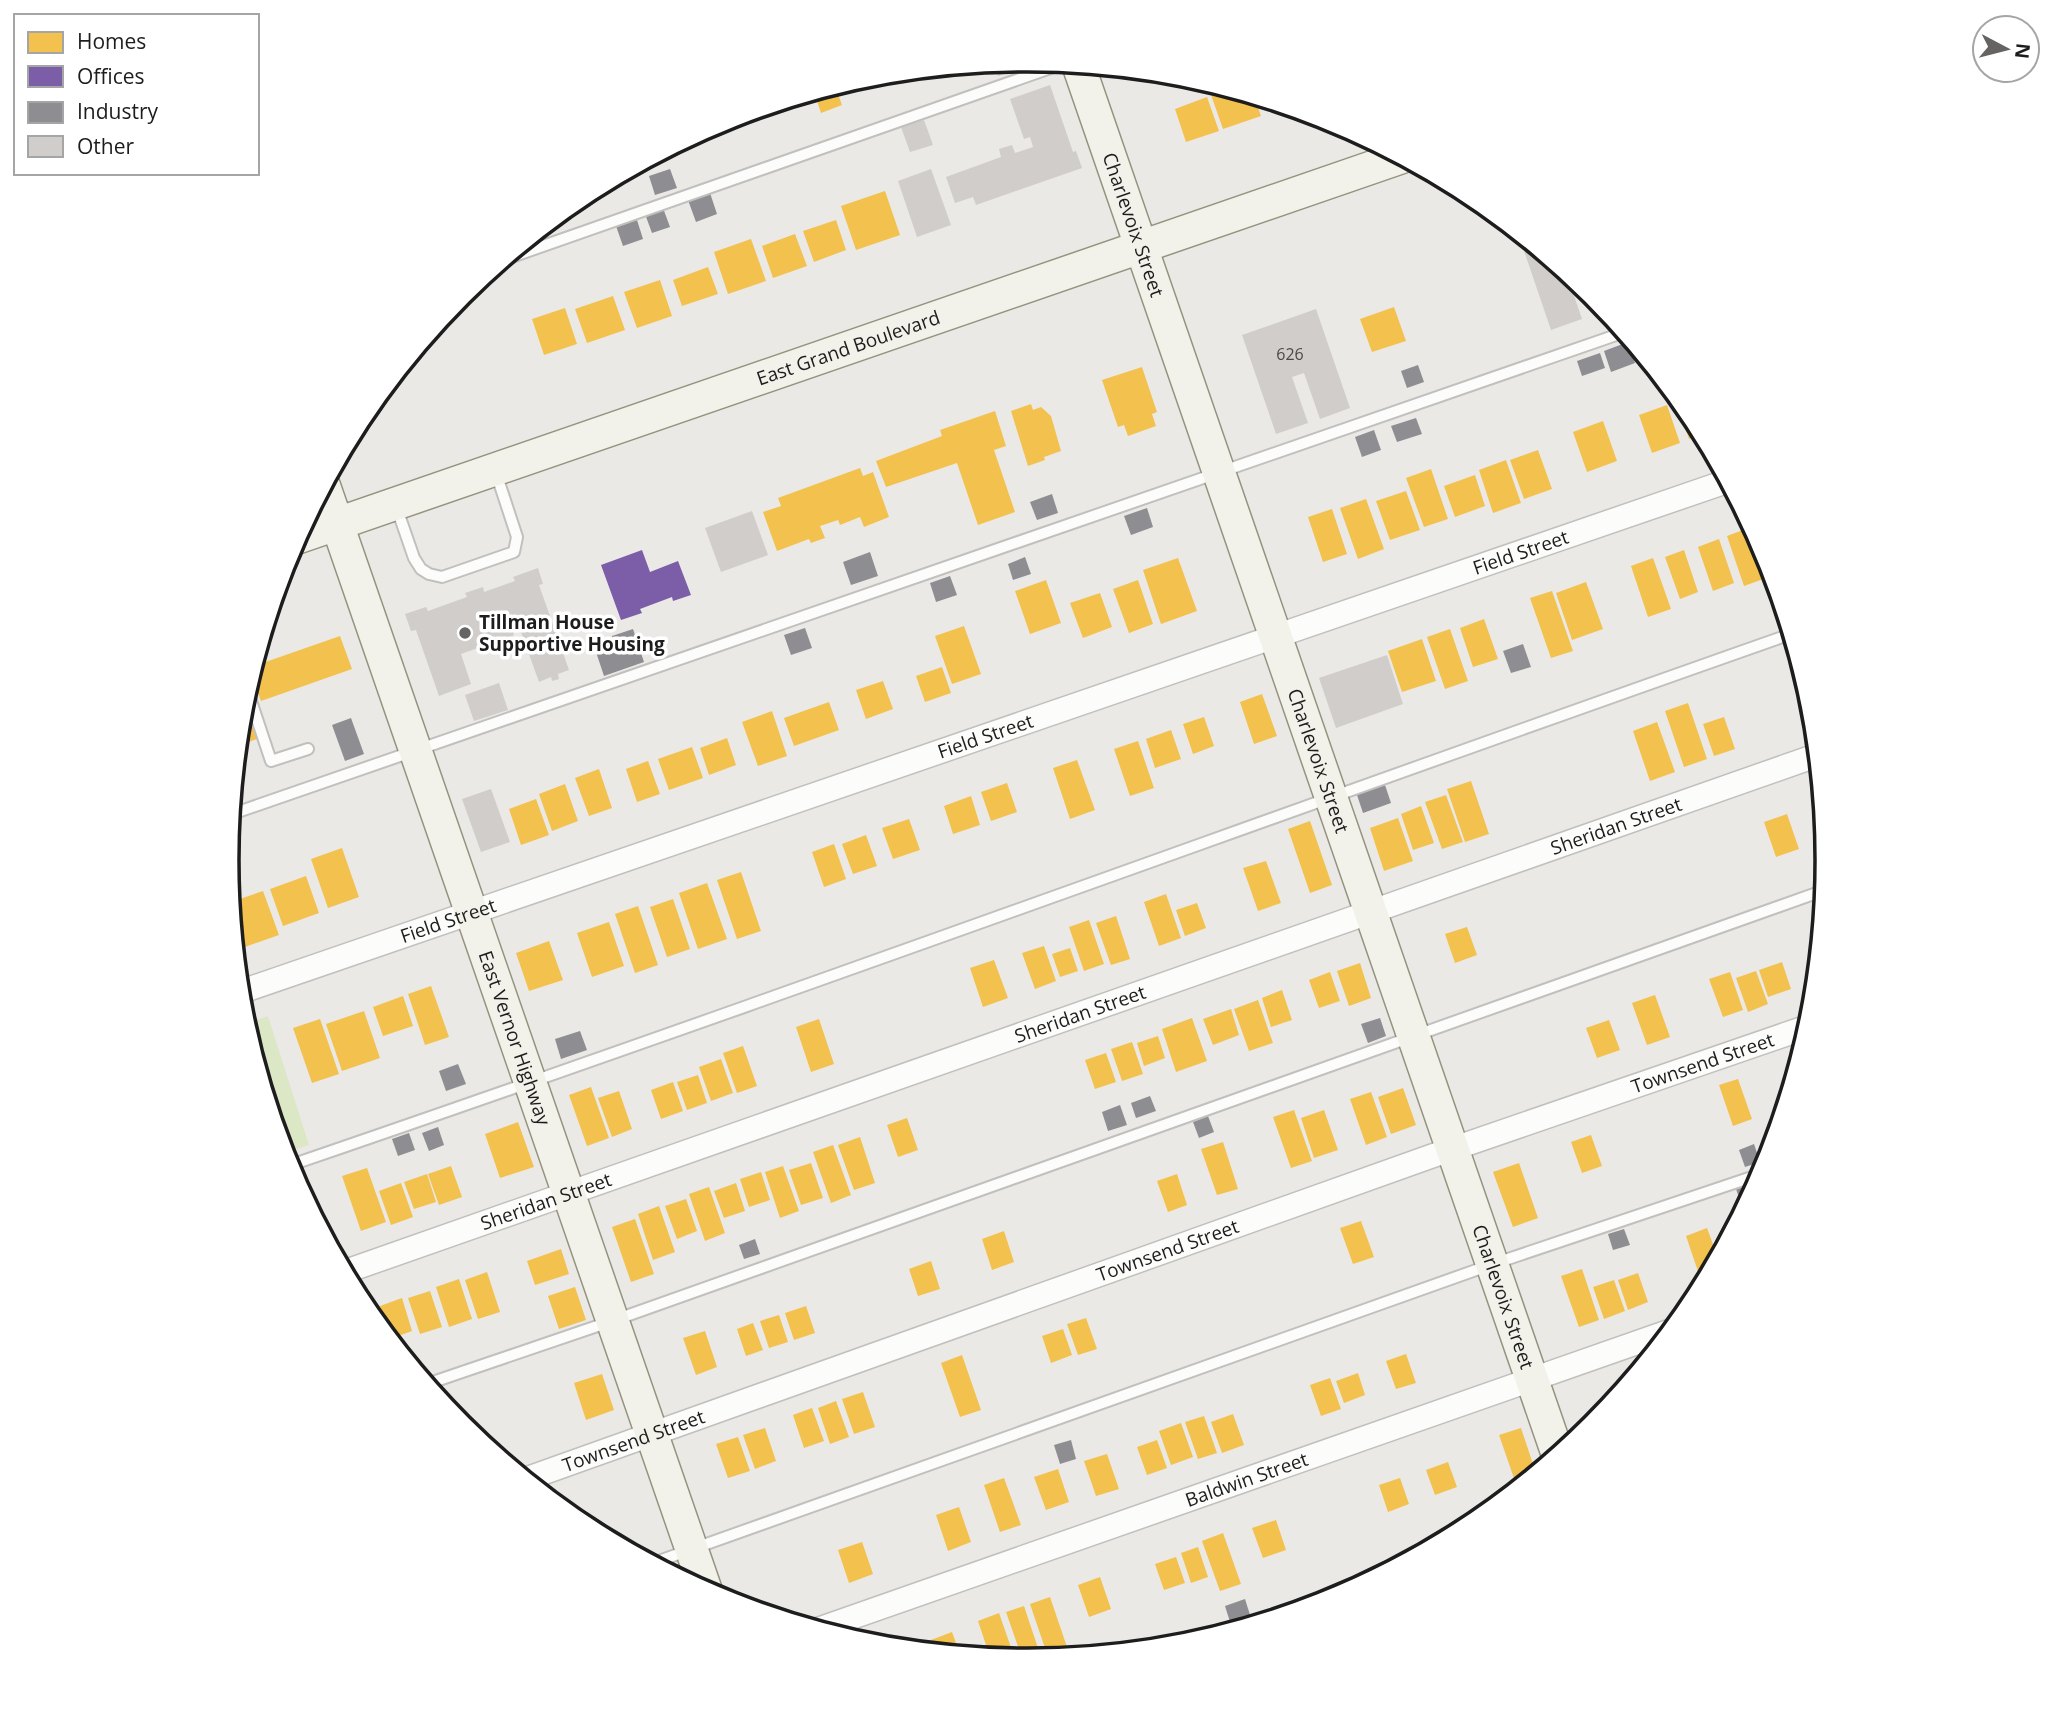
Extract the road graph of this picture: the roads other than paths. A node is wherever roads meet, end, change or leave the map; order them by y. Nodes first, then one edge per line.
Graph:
1 (1039, 72) edge
2 (1081, 73) edge
3 (1391, 161) edge
4 (1140, 246) junction
5 (527, 251) edge
6 (1616, 335) edge
7 (495, 469) junction
8 (1218, 472) junction
9 (1720, 484) edge
10 (328, 497) edge
11 (395, 504) junction
12 (338, 524) junction
13 (311, 533) edge
14 (1275, 636) junction
15 (1783, 637) edge
16 (254, 709) edge
17 (308, 749) dead end
18 (416, 751) junction
19 (1809, 758) edge
20 (1331, 796) junction
21 (241, 811) edge
22 (1815, 894) edge
23 (470, 911) junction
24 (1370, 912) junction
25 (250, 988) edge
26 (1413, 1035) junction
27 (1795, 1037) edge
28 (530, 1083) junction
29 (1454, 1149) junction
30 (299, 1162) edge
31 (1748, 1178) edge
32 (568, 1192) junction
33 (1493, 1264) junction
34 (354, 1268) edge
35 (612, 1321) junction
36 (1656, 1336) edge
37 (1532, 1379) junction
38 (436, 1381) edge
39 (652, 1436) junction
40 (1555, 1446) edge
41 (536, 1476) edge
42 (691, 1550) junction
43 (664, 1559) edge
44 (701, 1577) edge
45 (834, 1624) edge

1 - 5 lane
2 - 4 street, Charlevoix Street
3 - 4 street, East Grand Boulevard
4 - 7 street, East Grand Boulevard
4 - 8 street, Charlevoix Street
6 - 8 lane
7 - 11 street, East Grand Boulevard
7 - 11 lane
8 - 14 street, Charlevoix Street
8 - 18 lane
9 - 14 street, Field Street
10 - 12 street, East Vernor Highway
11 - 12 street, East Grand Boulevard
12 - 13 street, East Grand Boulevard
12 - 18 street, East Vernor Highway
14 - 20 street, Charlevoix Street
14 - 23 street, Field Street
15 - 20 lane
16 - 17 lane
18 - 21 lane
18 - 23 street, East Vernor Highway
19 - 24 street, Sheridan Street
20 - 24 street, Charlevoix Street
20 - 28 lane
22 - 26 lane
23 - 25 street, Field Street
23 - 28 street, East Vernor Highway
24 - 26 street, Charlevoix Street
24 - 32 street, Sheridan Street
26 - 29 street, Charlevoix Street
26 - 35 lane
27 - 29 street, Townsend Street
28 - 30 lane
28 - 32 street, East Vernor Highway
29 - 33 street, Charlevoix Street
29 - 39 street, Townsend Street
31 - 33 lane
32 - 34 street, Sheridan Street
32 - 35 street, East Vernor Highway
33 - 37 street, Charlevoix Street
33 - 42 lane
35 - 38 lane
35 - 39 street, East Vernor Highway
36 - 37 street, Baldwin Street
37 - 40 street, Charlevoix Street
37 - 45 street, Baldwin Street
39 - 41 street, Townsend Street
39 - 42 street, East Vernor Highway
42 - 43 lane
42 - 44 street, East Vernor Highway

